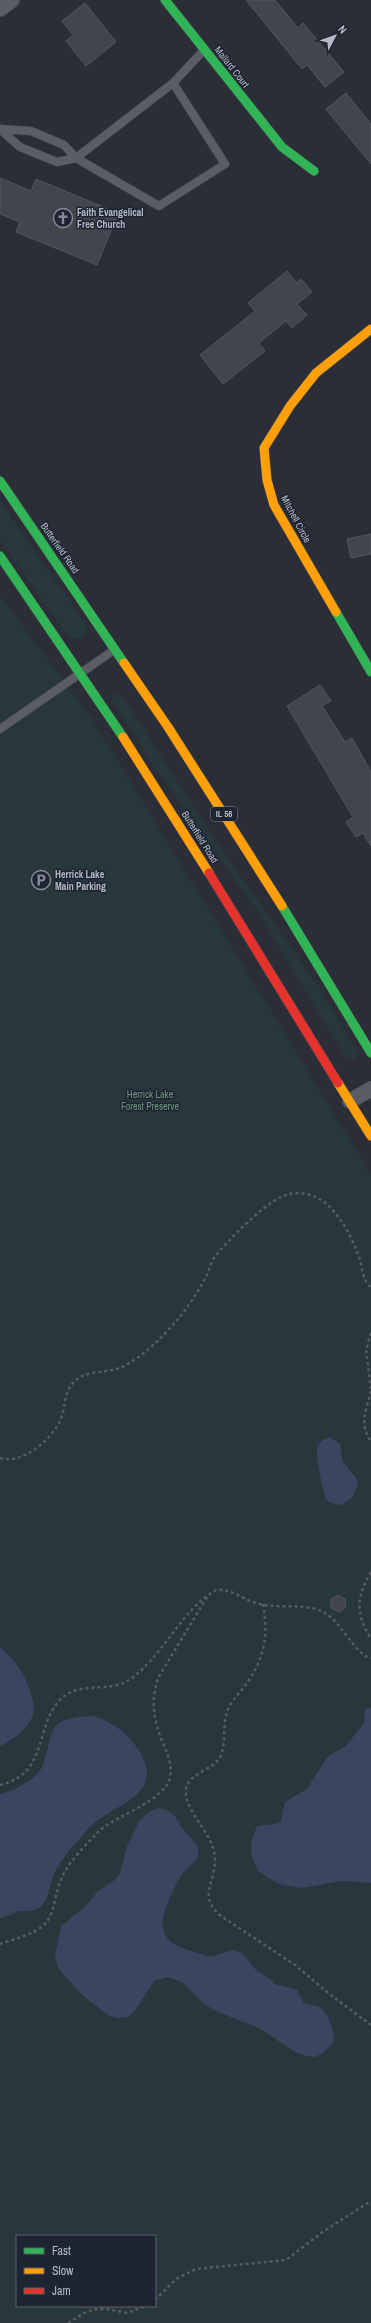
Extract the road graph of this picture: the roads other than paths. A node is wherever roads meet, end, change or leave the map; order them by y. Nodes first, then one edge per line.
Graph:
1 (12, 0) edge
2 (165, 0) edge
3 (0, 9) edge
4 (204, 49) junction
5 (173, 83) junction
6 (76, 158) junction
7 (314, 171) dead end
8 (371, 330) edge
9 (0, 481) edge
10 (0, 556) edge
11 (116, 649) junction
12 (371, 672) edge
13 (80, 673) junction
14 (0, 729) edge
15 (371, 1053) edge
16 (371, 1089) edge
17 (350, 1101) junction
18 (371, 1136) edge

1 - 3 street
2 - 4 main road, Mallard Court
4 - 5 lane
4 - 7 main road, Mallard Court
5 - 6 lane
5 - 6 lane
6 - 6 lane
8 - 12 main road, Mitchell Circle
9 - 11 main road, Butterfield Road / IL 56
10 - 13 main road, Butterfield Road
11 - 13 lane
11 - 15 main road, Butterfield Road / IL 56
13 - 14 lane
13 - 17 main road, Butterfield Road
16 - 17 street
17 - 18 main road, Butterfield Road

